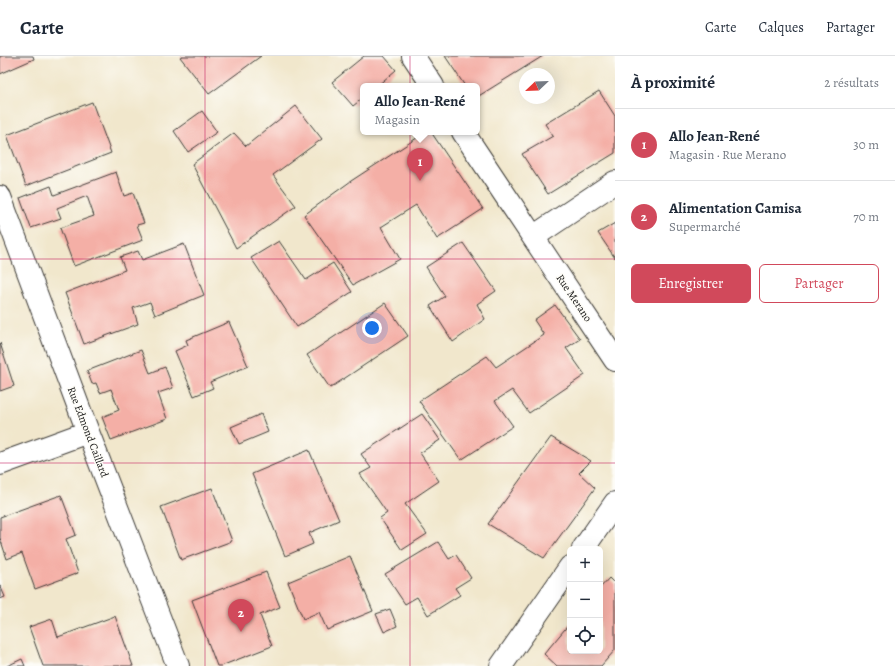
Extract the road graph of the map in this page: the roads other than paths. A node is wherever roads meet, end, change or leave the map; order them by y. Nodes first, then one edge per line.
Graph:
1 (413, 56) edge
2 (430, 83) edge
3 (465, 135) edge
4 (615, 182) edge
5 (0, 197) edge
6 (533, 237) junction
7 (615, 360) edge
8 (88, 432) junction
9 (0, 464) edge
10 (615, 503) edge
11 (585, 546) edge
12 (567, 571) edge
13 (178, 666) edge
14 (501, 666) edge

1 - 2 street
3 - 6 street, Rue Merano
4 - 6 street
5 - 8 street, Rue Edmond Caillard
6 - 7 street, Rue Merano
8 - 9 street
8 - 13 street, Rue Edmond Caillard
10 - 11 street
12 - 14 street

